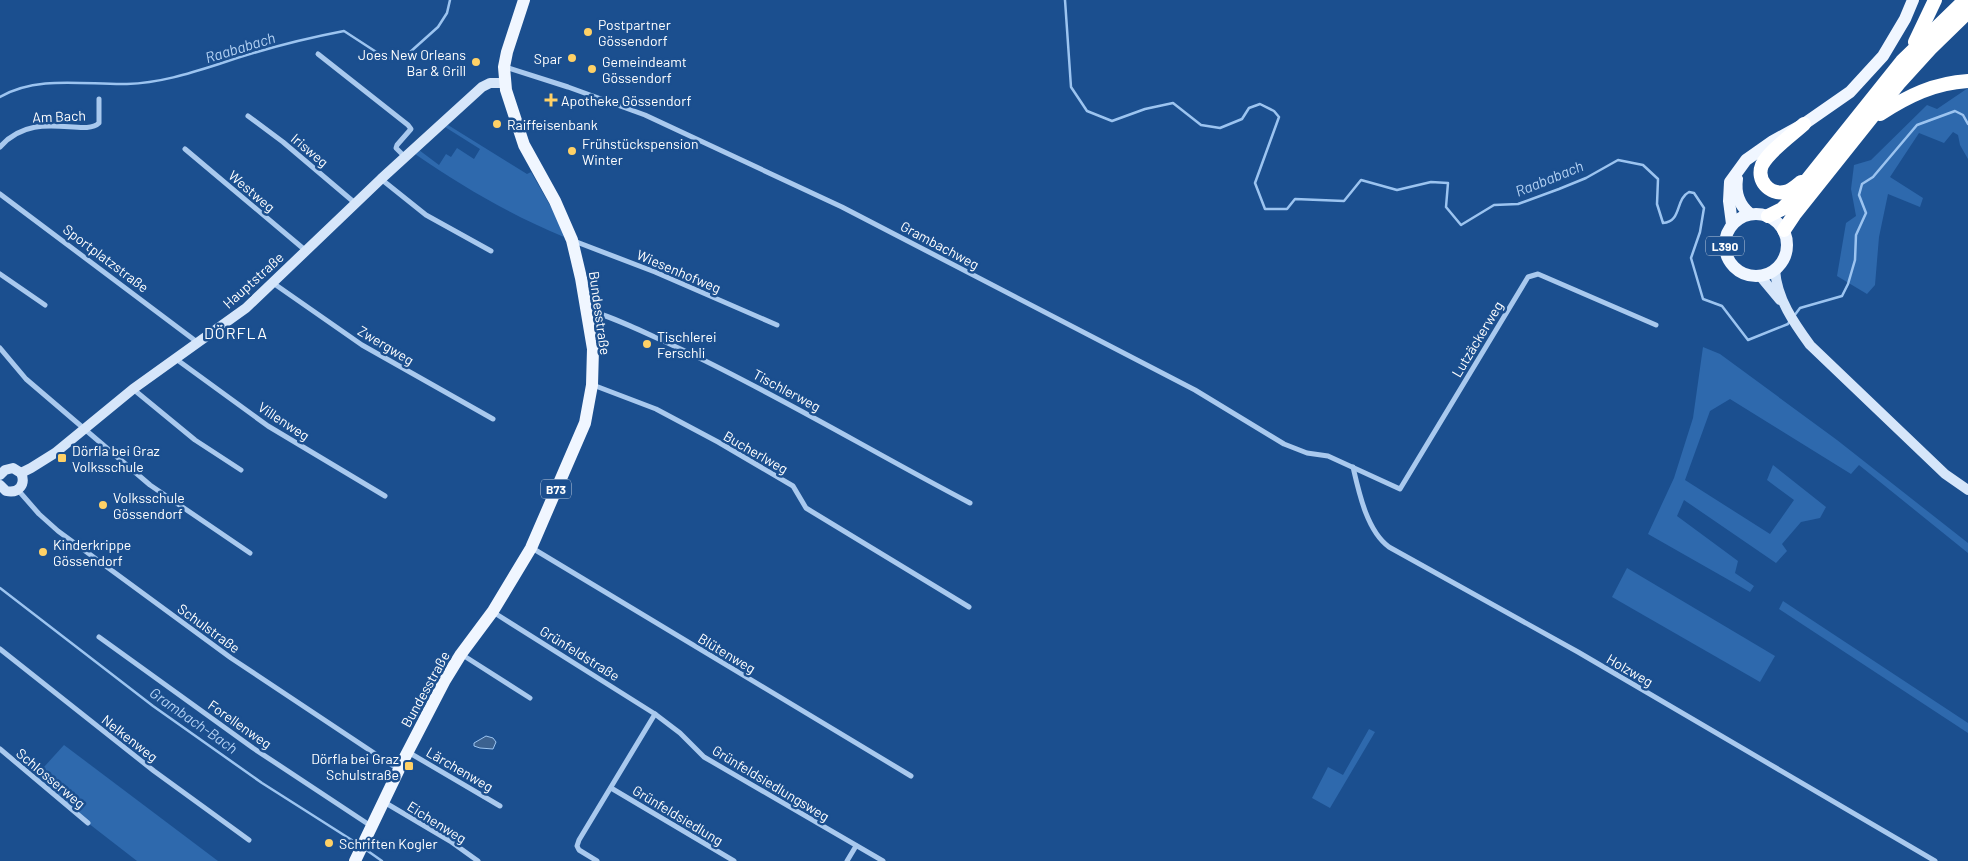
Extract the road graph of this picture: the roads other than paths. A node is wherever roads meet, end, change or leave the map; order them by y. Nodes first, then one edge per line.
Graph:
1 (524, 0) edge
2 (1913, 0) edge
3 (1935, 0) edge
4 (1965, 0) edge
5 (1968, 12) edge
6 (318, 54) dead end
7 (1902, 61) junction
8 (504, 67) junction
9 (1968, 81) edge
10 (505, 83) junction
11 (99, 99) dead end
12 (248, 116) dead end
13 (1871, 120) junction
14 (1804, 124) junction
15 (0, 147) edge
16 (185, 149) dead end
17 (405, 158) junction
18 (1738, 171) junction
19 (1810, 176) junction
20 (381, 180) junction
21 (0, 194) edge
22 (356, 204) junction
23 (1750, 214) junction
24 (1768, 216) junction
25 (1732, 224) junction
26 (1784, 230) junction
27 (572, 240) junction
28 (305, 250) junction
29 (491, 251) dead end
30 (1775, 270) junction
31 (0, 274) edge
32 (1760, 276) junction
33 (272, 282) junction
34 (1784, 304) junction
35 (45, 305) dead end
36 (587, 310) junction
37 (777, 325) dead end
38 (1656, 325) dead end
39 (197, 342) junction
40 (0, 348) edge
41 (176, 358) junction
42 (592, 385) junction
43 (134, 390) junction
44 (493, 419) dead end
45 (84, 429) junction
46 (1353, 468) junction
47 (240, 470) dead end
48 (21, 473) junction
49 (0, 475) edge
50 (1, 489) edge
51 (18, 490) junction
52 (1968, 490) edge
53 (385, 496) dead end
54 (970, 503) dead end
55 (531, 548) junction
56 (250, 553) dead end
57 (969, 606) dead end
58 (493, 611) junction
59 (99, 636) dead end
60 (0, 649) edge
61 (461, 654) junction
62 (530, 698) dead end
63 (655, 714) junction
64 (0, 750) edge
65 (408, 752) junction
66 (399, 770) junction
67 (910, 776) dead end
68 (611, 788) junction
69 (384, 802) junction
70 (500, 806) dead end
71 (88, 823) dead end
72 (372, 826) junction
73 (249, 840) dead end
74 (856, 846) junction
75 (357, 857) edge
76 (478, 861) edge
77 (597, 861) edge
78 (734, 861) edge
79 (847, 861) edge
80 (882, 861) edge
81 (1935, 861) edge

1 - 8 main road, Bundesstraße / B73
2 - 14 main road, L390
3 - 7 highway
4 - 7 highway
5 - 13 highway
6 - 17 street
7 - 19 highway
8 - 10 main road, Bundesstraße / B73
8 - 46 street, Grambachweg
9 - 13 highway
10 - 17 main road, Hauptstraße
10 - 27 main road, Bundesstraße / B73
11 - 15 street, Am Bach
12 - 22 street, Irisweg
13 - 26 highway
14 - 18 main road, L390
14 - 19 highway
16 - 28 street, Westweg
17 - 20 main road, Hauptstraße
18 - 23 main road
18 - 25 main road, L390
19 - 24 highway
20 - 22 main road, Hauptstraße
20 - 29 street
21 - 39 street, Sportplatzstraße
22 - 28 main road, Hauptstraße
23 - 24 main road
23 - 25 main road, L390
24 - 26 main road
25 - 32 main road, L390
26 - 30 main road
27 - 36 main road, Bundesstraße / B73
27 - 37 street, Wiesenhofweg
28 - 33 main road, Hauptstraße
30 - 32 main road
30 - 34 main road
31 - 35 street
32 - 34 main road
33 - 39 main road, Hauptstraße
33 - 44 street, Zwergweg
34 - 52 main road
36 - 42 main road, Bundesstraße / B73
36 - 54 street, Tischlerweg
38 - 46 street, Lutzäckerweg
39 - 41 main road, Hauptstraße
40 - 45 street
41 - 43 main road, Hauptstraße
41 - 53 street, Villenweg
42 - 55 main road, Bundesstraße / B73
42 - 57 street, Bucherlweg
43 - 45 main road, Hauptstraße
43 - 47 street
45 - 48 main road, Hauptstraße
45 - 56 street
46 - 81 street, Holzweg
48 - 49 main road, Hauptstraße
48 - 51 main road
50 - 51 main road
51 - 66 street, Schulstraße
55 - 58 main road, Bundesstraße / B73
55 - 67 street, Blütenweg
58 - 61 main road, Bundesstraße / B73
58 - 63 street, Grünfeldstraße
59 - 72 street, Forellenweg
60 - 73 street, Nelkenweg
61 - 62 street
61 - 65 main road, Bundesstraße / B73
63 - 68 street, Grünfeldsiedlung
63 - 74 street, Grünfeldsiedlungsweg
64 - 71 street, Schlosserweg
65 - 66 main road, Bundesstraße / B73
65 - 70 street, Lärchenweg
66 - 69 main road, Bundesstraße / B73
68 - 77 street, Grünfeldsiedlung
68 - 78 street, Grünfeldsiedlung
69 - 72 main road, Bundesstraße / B73
69 - 76 street, Eichenweg
72 - 75 main road, Bundesstraße / B73
74 - 79 street
74 - 80 street, Grünfeldsiedlungsweg

